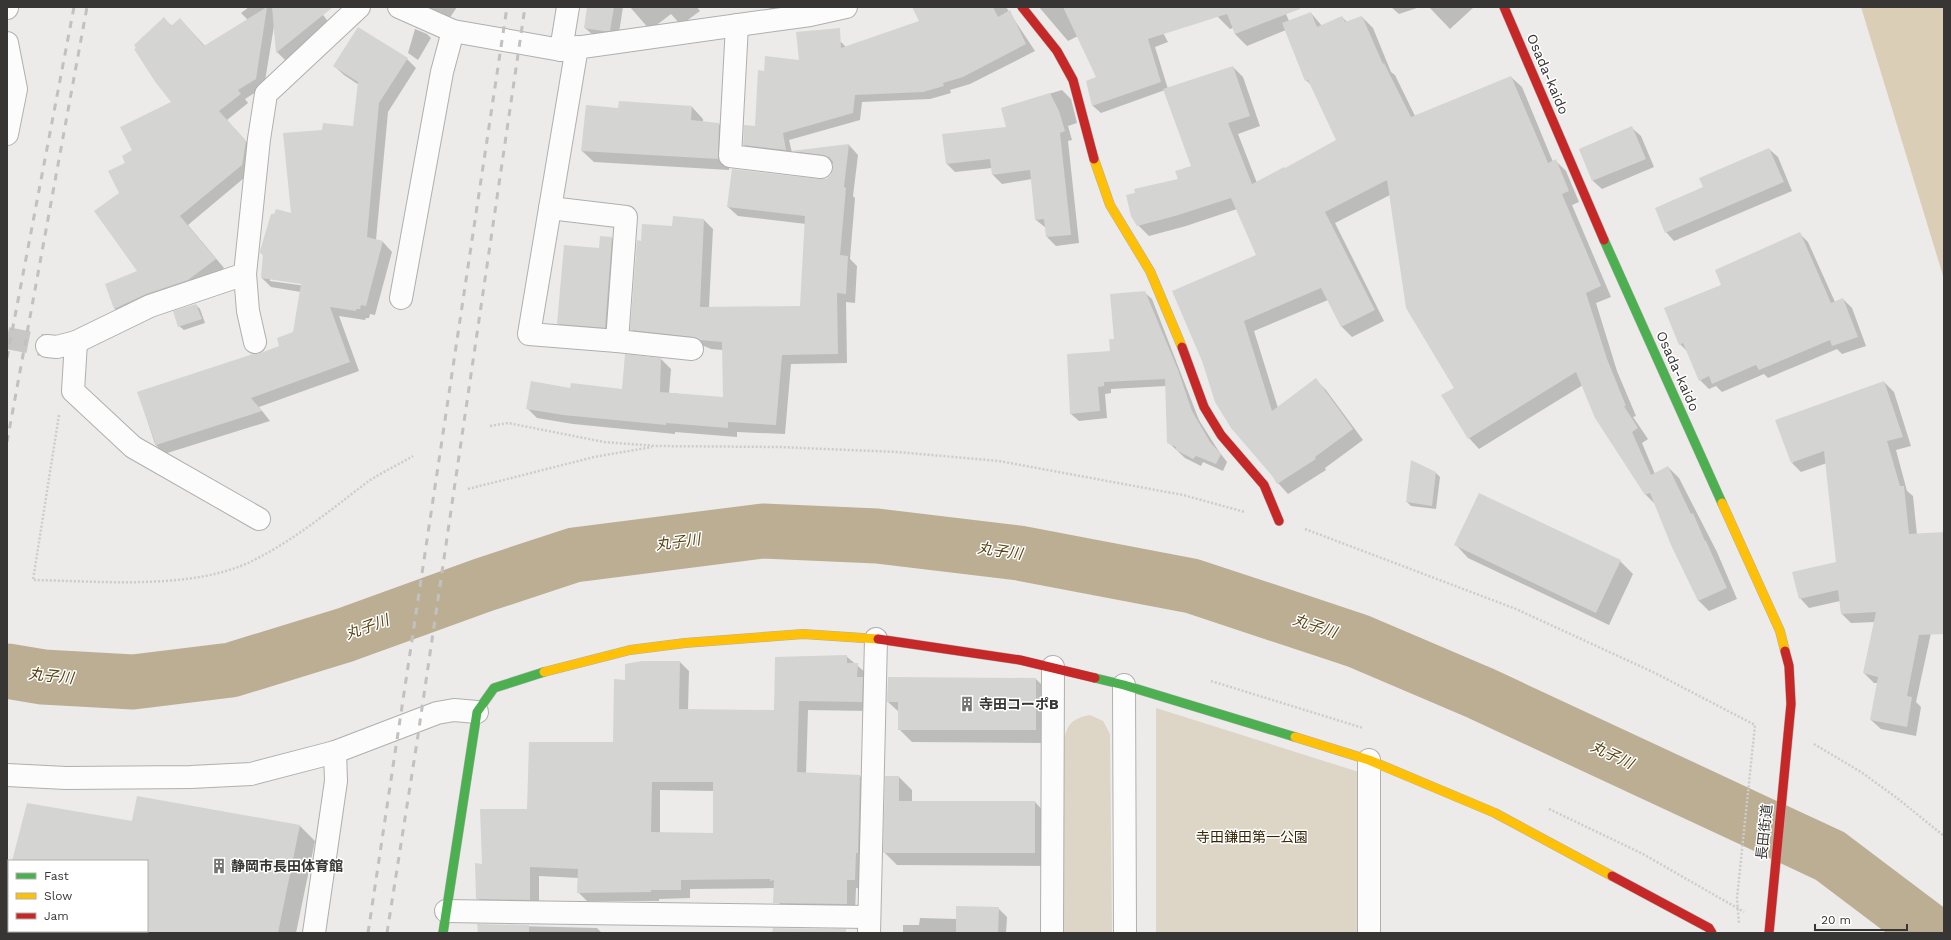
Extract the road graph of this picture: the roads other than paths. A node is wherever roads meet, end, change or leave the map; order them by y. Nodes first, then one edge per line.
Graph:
1 (359, 7) edge
2 (399, 7) edge
3 (568, 7) edge
4 (846, 7) edge
5 (1022, 7) edge
6 (1504, 7) edge
7 (737, 25) junction
8 (453, 31) junction
9 (7, 44) edge
10 (569, 48) junction
11 (10, 67) edge
12 (7, 134) edge
13 (821, 167) dead end
14 (550, 208) junction
15 (245, 274) junction
16 (401, 298) dead end
17 (617, 341) junction
18 (76, 342) junction
19 (255, 342) dead end
20 (47, 346) tunnel mouth
21 (692, 349) dead end
22 (259, 519) dead end
23 (1279, 521) dead end
24 (876, 639) junction
25 (1053, 667) junction
26 (1124, 685) junction
27 (477, 712) junction
28 (334, 752) junction
29 (1786, 754) joint
30 (1369, 760) junction
31 (7, 775) edge
32 (446, 911) junction
33 (869, 925) edge
34 (314, 933) edge
35 (443, 933) edge
36 (1052, 933) edge
37 (1125, 933) edge
38 (1369, 933) edge
39 (1712, 933) edge
40 (1769, 933) edge

1 - 15 street
2 - 8 street
3 - 10 street
4 - 7 street
5 - 23 street
6 - 29 street, Osada-kaido
7 - 10 street
7 - 13 street
8 - 10 street
8 - 16 street
9 - 11 street
10 - 14 street
11 - 12 street
14 - 17 street
14 - 17 street
15 - 18 street
15 - 19 street
17 - 21 street
18 - 20 street
18 - 22 street
24 - 25 street
24 - 27 street
24 - 33 street
25 - 26 street
25 - 36 street
26 - 30 street
26 - 37 street
27 - 28 street
27 - 32 street
28 - 31 street
28 - 34 street
29 - 40 street, 長田街道
30 - 38 street
30 - 39 street
32 - 33 street
32 - 35 street

